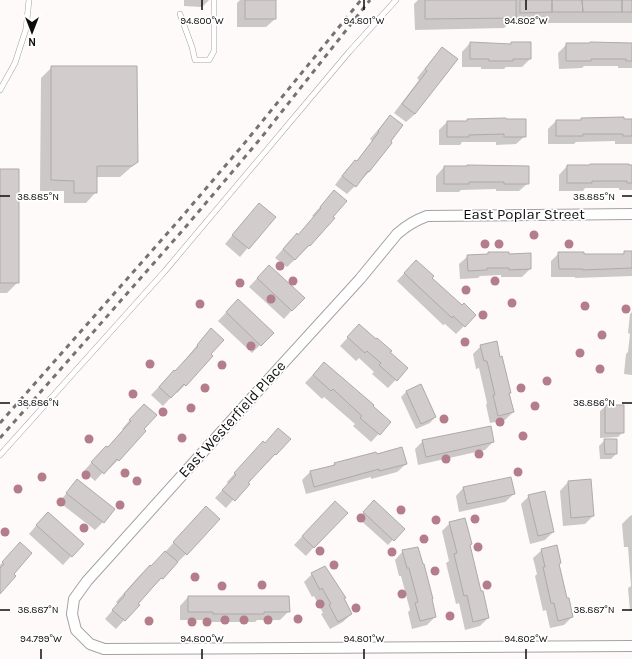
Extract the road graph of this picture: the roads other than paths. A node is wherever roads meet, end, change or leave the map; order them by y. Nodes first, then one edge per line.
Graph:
1 (29, 0) edge
2 (214, 0) edge
3 (396, 0) edge
4 (180, 14) dead end
5 (0, 90) edge
6 (632, 214) edge
7 (416, 220) joint
8 (0, 455) edge
9 (632, 646) edge

1 - 5 lane
2 - 4 lane
3 - 8 lane
6 - 7 street, East Poplar Street
7 - 9 street, East Westerfield Place

